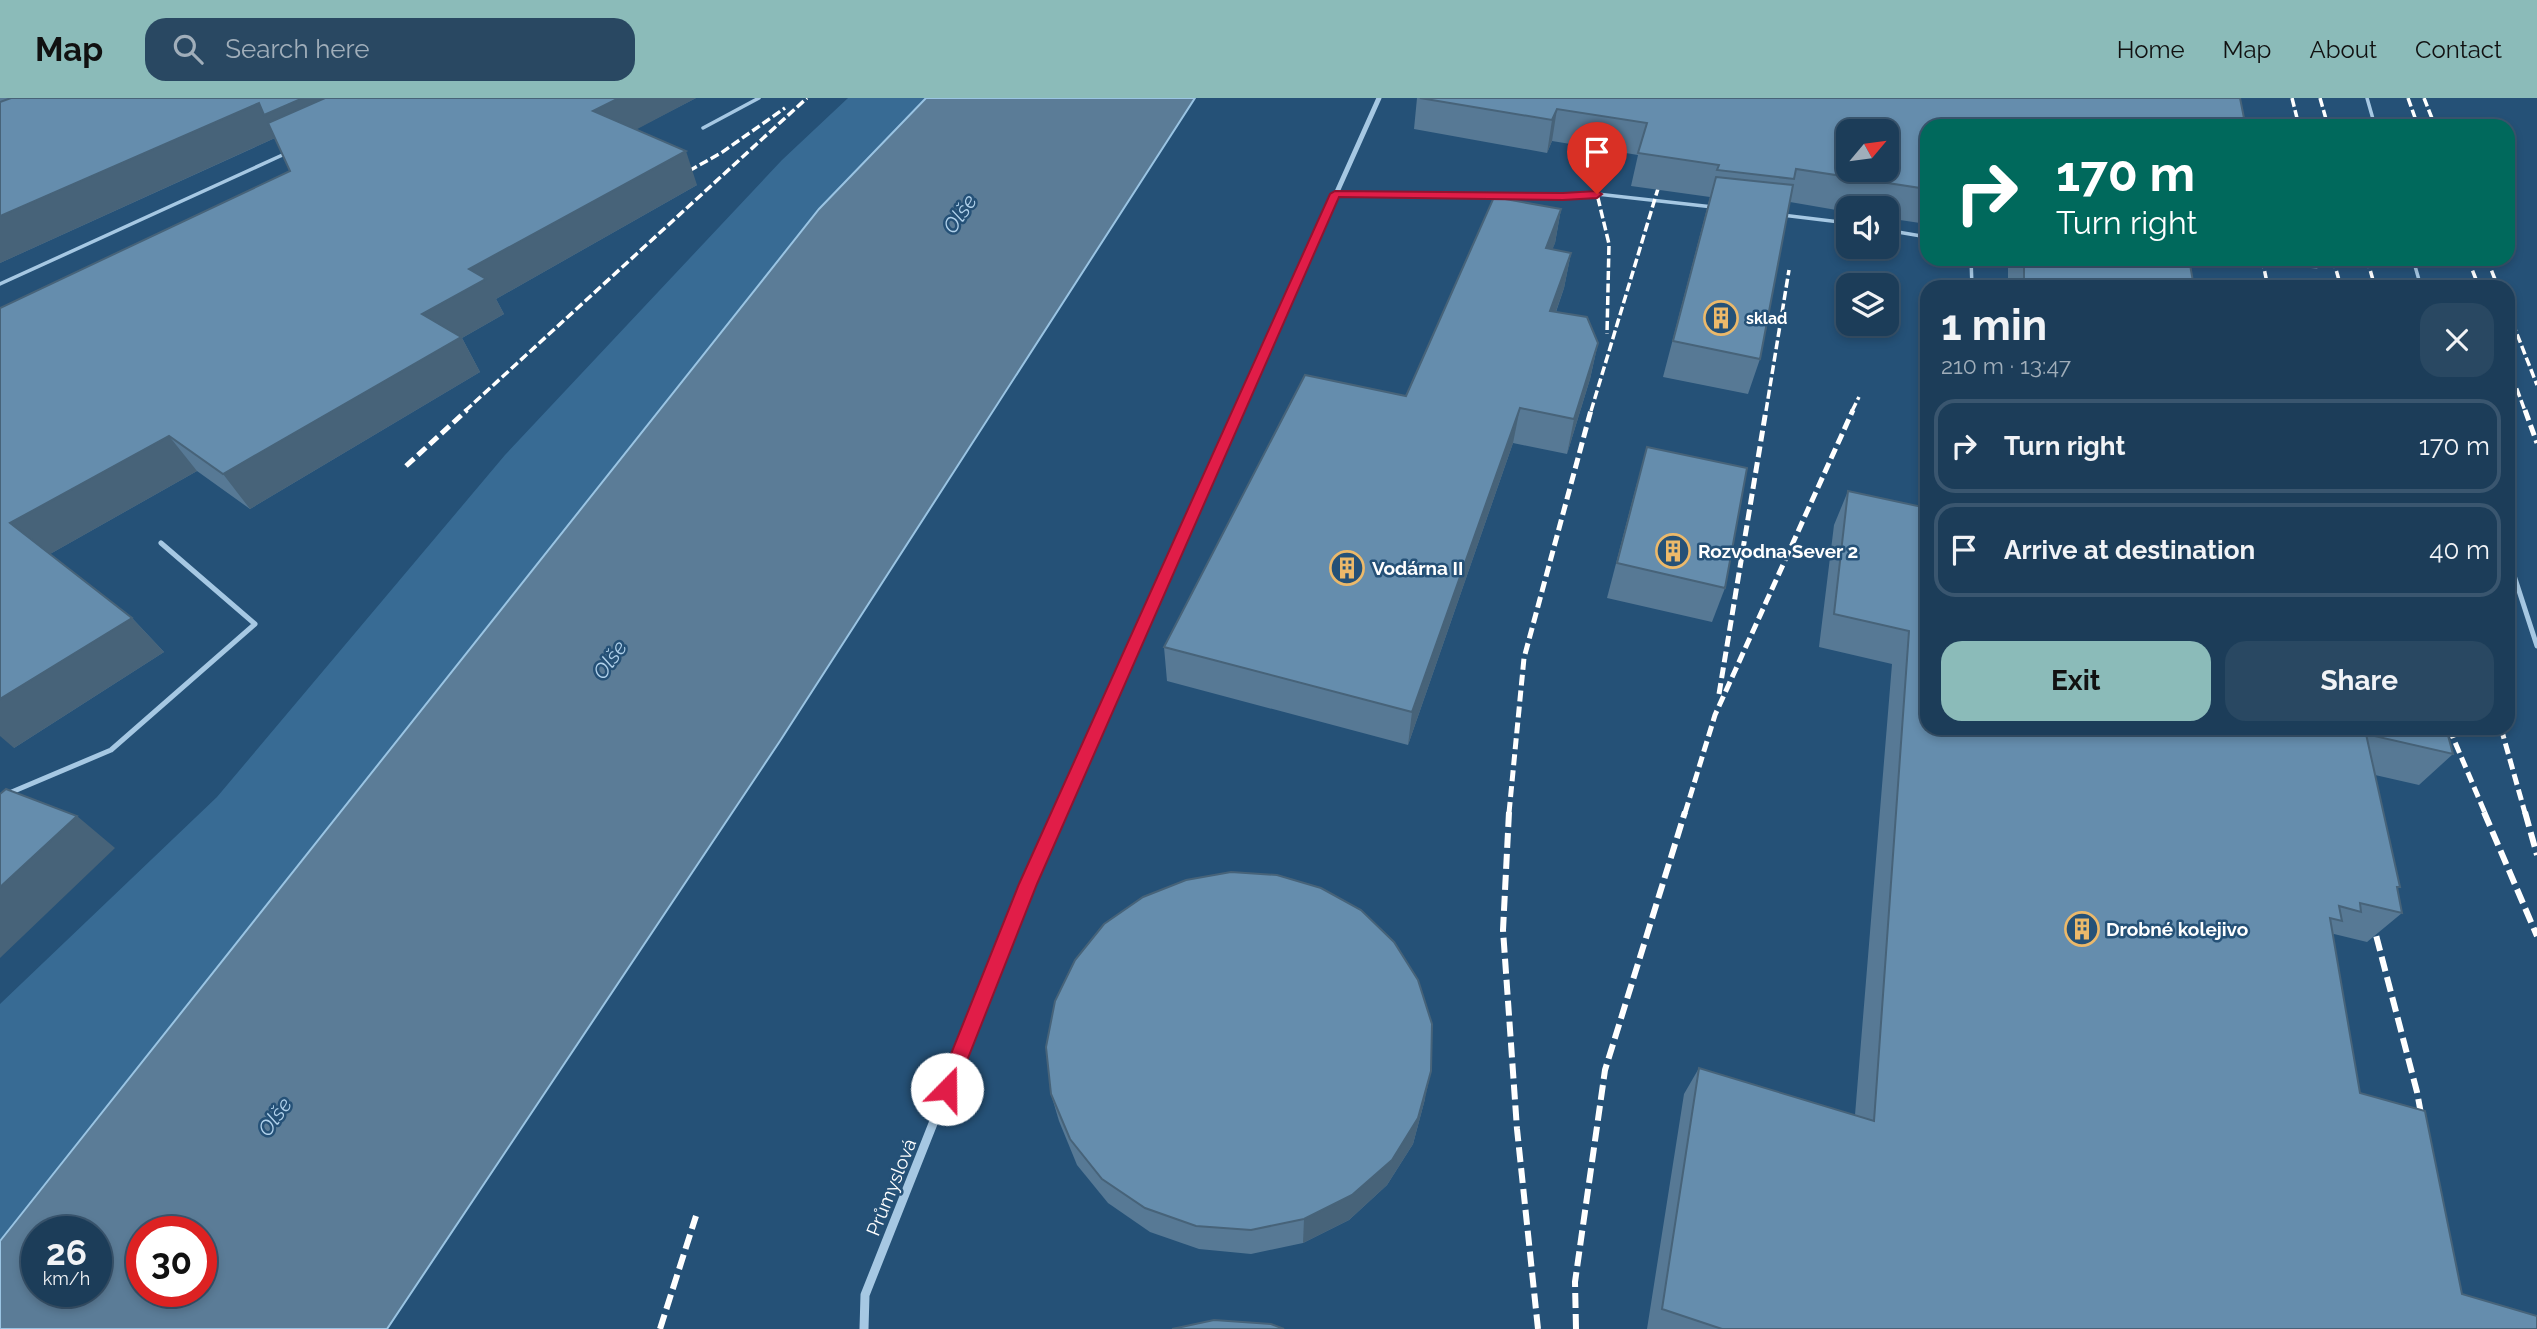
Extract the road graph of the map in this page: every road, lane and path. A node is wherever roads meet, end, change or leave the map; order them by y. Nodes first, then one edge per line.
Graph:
1 (759, 98) edge
2 (1378, 98) edge
3 (2367, 98) edge
4 (2373, 119) edge
5 (703, 128) dead end
6 (292, 150) edge
7 (1335, 194) junction
8 (1723, 209) edge
9 (1779, 215) edge
10 (1836, 222) edge
11 (1899, 232) edge
12 (1920, 236) edge
13 (0, 284) edge
14 (161, 543) dead end
15 (2515, 578) edge
16 (2537, 646) edge
17 (0, 797) edge
18 (864, 1329) edge

1 - 5 lane
2 - 7 street, Průmyslová
3 - 4 lane
6 - 13 lane
7 - 8 lane
7 - 18 street, Průmyslová
9 - 10 lane
11 - 12 lane
14 - 17 lane
15 - 16 lane

